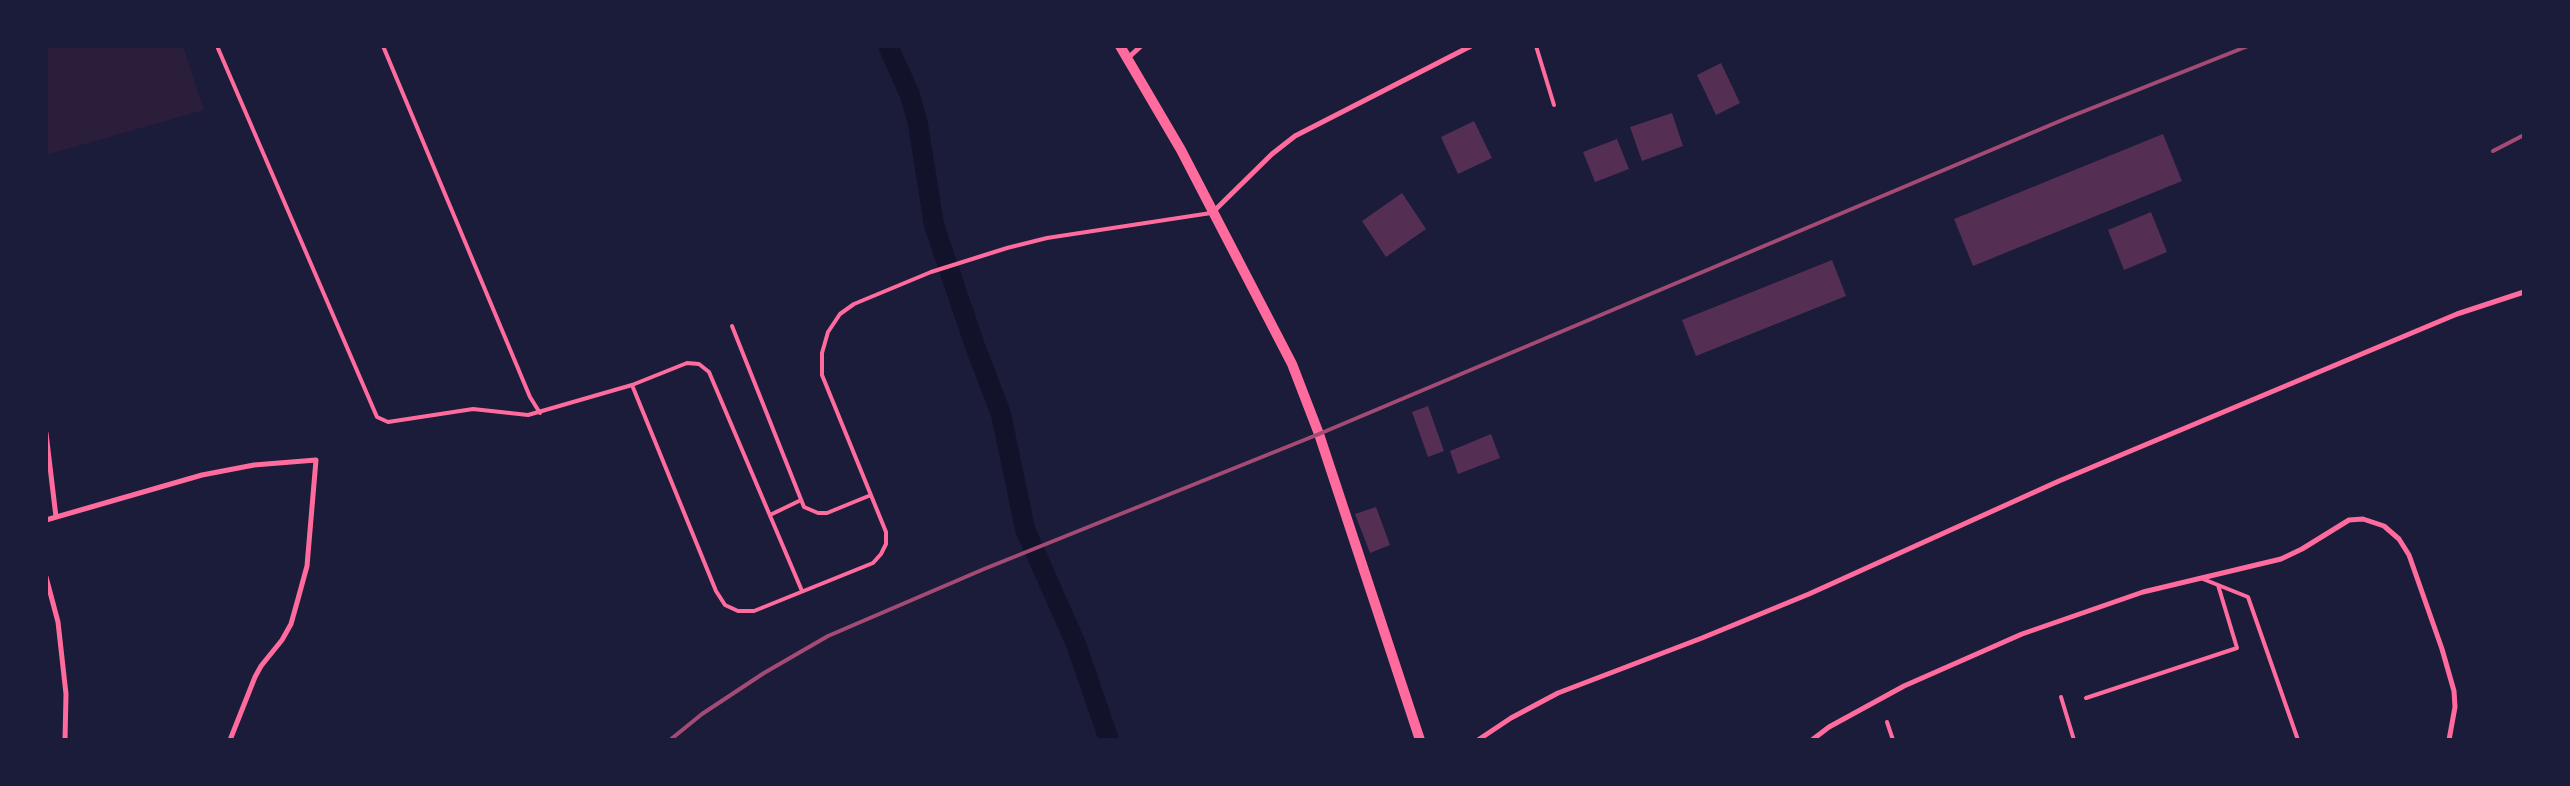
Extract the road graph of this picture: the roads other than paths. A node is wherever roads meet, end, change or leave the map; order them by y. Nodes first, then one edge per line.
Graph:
1 (217, 46) edge
2 (383, 46) edge
3 (1120, 46) edge
4 (1141, 46) edge
5 (1471, 46) edge
6 (1536, 46) edge
7 (1128, 58) junction
8 (1554, 105) dead end
9 (1212, 212) junction
10 (2524, 292) edge
11 (732, 326) dead end
12 (632, 385) junction
13 (540, 413) junction
14 (46, 433) edge
15 (871, 495) junction
16 (800, 501) junction
17 (770, 514) junction
18 (56, 517) junction
19 (46, 520) edge
20 (46, 577) edge
21 (2203, 579) junction
22 (2218, 585) junction
23 (802, 591) junction
24 (2061, 698) dead end
25 (2086, 698) dead end
26 (1887, 722) dead end
27 (65, 740) edge
28 (230, 740) edge
29 (1420, 740) edge
30 (1478, 740) edge
31 (1812, 740) edge
32 (1893, 740) edge
33 (2074, 740) edge
34 (2298, 740) edge
35 (2449, 740) edge

1 - 13 lane
2 - 13 lane
3 - 7 main road
4 - 7 street
5 - 9 street
6 - 8 lane
7 - 9 main road
9 - 15 lane
9 - 29 main road
10 - 30 street
11 - 16 lane
12 - 13 lane
12 - 17 lane
12 - 23 lane
14 - 18 street
15 - 16 lane
15 - 23 lane
16 - 17 lane
17 - 23 lane
18 - 19 street
18 - 28 street
20 - 27 street
21 - 22 lane
21 - 31 street
21 - 35 street
22 - 25 lane
22 - 34 lane
24 - 33 lane
26 - 32 lane

